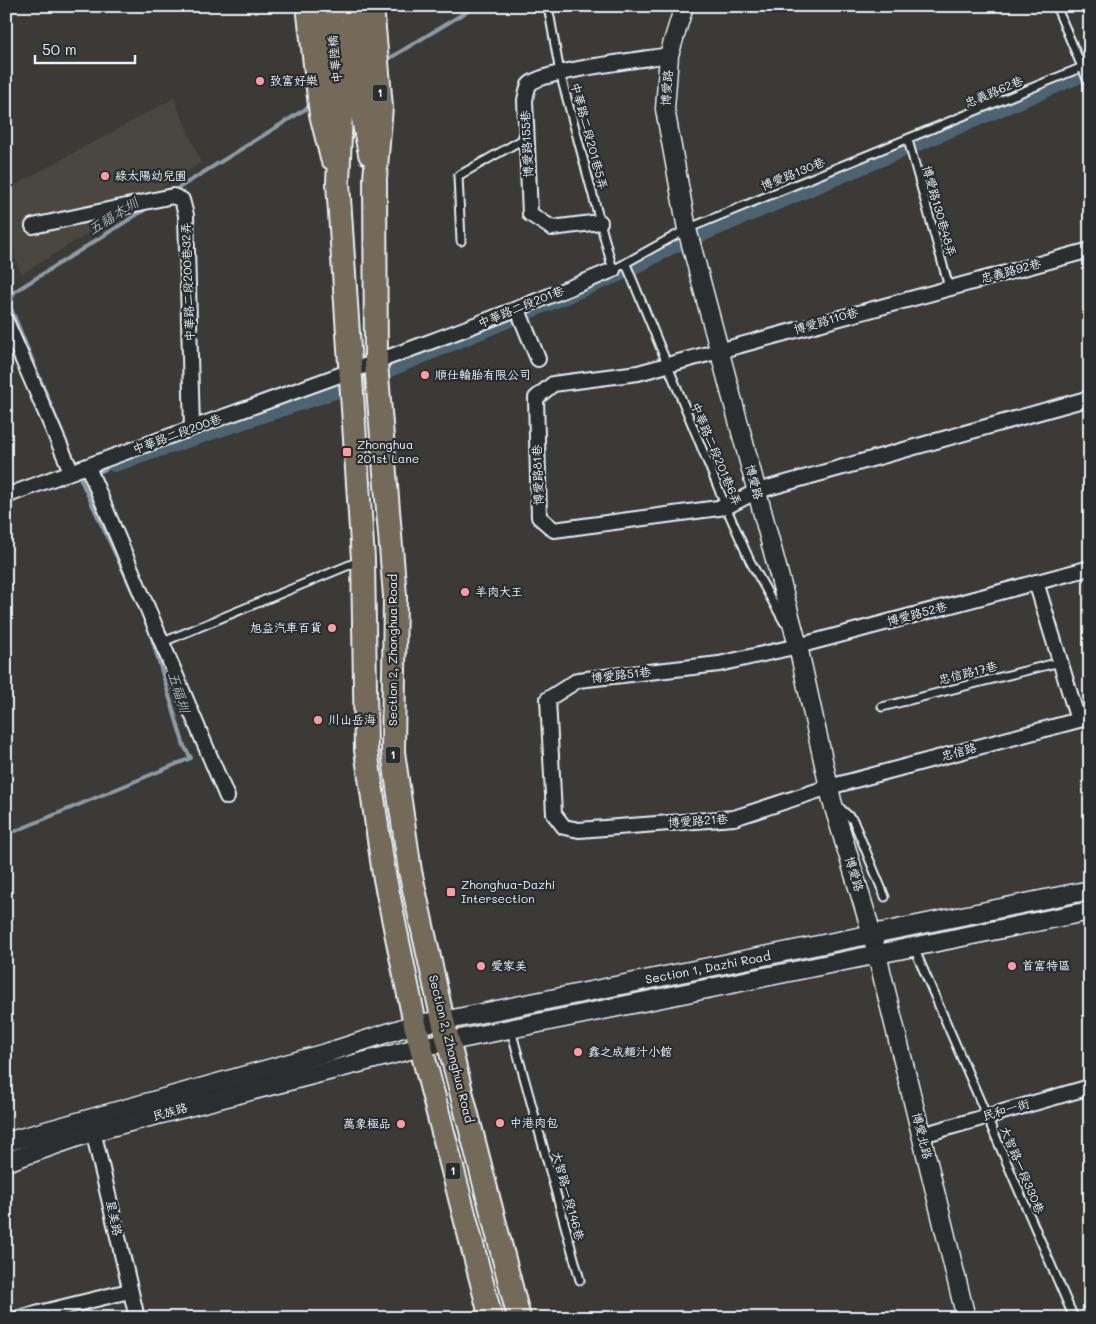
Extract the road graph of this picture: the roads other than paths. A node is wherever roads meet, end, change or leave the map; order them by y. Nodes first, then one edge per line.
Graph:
1 (308, 6) edge
2 (329, 6) edge
3 (350, 6) edge
4 (372, 6) edge
5 (548, 6) edge
6 (684, 6) edge
7 (1056, 6) edge
8 (669, 55) junction
9 (1090, 64) edge
10 (1082, 67) junction
11 (560, 72) junction
12 (1090, 86) edge
13 (351, 110) junction
14 (527, 137) junction
15 (908, 140) junction
16 (375, 179) junction
17 (338, 183) junction
18 (600, 222) junction
19 (33, 226) dead end
20 (687, 229) junction
21 (461, 241) dead end
22 (1090, 250) edge
23 (620, 267) junction
24 (949, 287) junction
25 (932, 292) joint
26 (518, 310) junction
27 (6, 321) edge
28 (719, 351) junction
29 (538, 359) dead end
30 (376, 363) junction
31 (666, 366) junction
32 (349, 372) junction
33 (1090, 398) edge
34 (192, 427) junction
35 (88, 467) junction
36 (71, 472) junction
37 (757, 491) junction
38 (6, 496) edge
39 (726, 507) junction
40 (363, 559) junction
41 (1090, 568) edge
42 (1036, 582) junction
43 (163, 642) junction
44 (798, 646) junction
45 (1060, 662) junction
46 (882, 707) dead end
47 (1084, 718) edge
48 (830, 794) junction
49 (227, 797) dead end
50 (564, 826) joint
51 (1090, 890) edge
52 (886, 897) dead end
53 (1090, 911) edge
54 (872, 934) junction
55 (914, 948) junction
56 (878, 955) junction
57 (415, 1024) junction
58 (511, 1030) junction
59 (446, 1032) junction
60 (421, 1047) junction
61 (332, 1060) junction
62 (1090, 1087) edge
63 (986, 1115) junction
64 (92, 1125) junction
65 (922, 1135) junction
66 (6, 1142) edge
67 (6, 1162) edge
68 (580, 1280) dead end
69 (129, 1291) junction
70 (19, 1318) edge
71 (137, 1318) edge
72 (491, 1318) edge
73 (519, 1318) edge
74 (966, 1318) edge
75 (1074, 1318) edge

1 - 17 main road, 1
2 - 13 main road, 中華陸橋 / 1
3 - 13 main road, 中華陸橋 / 1
4 - 16 main road, Section 2, Zhonghua Road / 1
5 - 11 lane, 中華路二段201巷5弄
6 - 8 street, 博愛路
7 - 10 lane
8 - 11 street, 博愛路155巷
8 - 20 street, 博愛路
9 - 10 lane, 忠義路62巷
10 - 12 lane
10 - 15 lane, 忠義路62巷
11 - 14 street, 博愛路155巷
11 - 18 lane, 中華路二段201巷5弄
13 - 16 main road, Section 2, Zhonghua Road / 1
13 - 17 main road, 1
14 - 18 street, 博愛路155巷
14 - 21 lane
15 - 20 lane, 博愛路130巷
15 - 24 lane, 博愛路130巷48弄
16 - 30 main road, Section 2, Zhonghua Road / 1
17 - 32 main road, 1
18 - 23 lane, 中華路二段201巷5弄
19 - 34 street, 中華路二段200巷32弄
20 - 23 lane, 中華路二段201巷
20 - 28 street, 博愛路
22 - 24 street, 忠義路92巷
23 - 26 street, 中華路二段201巷
23 - 31 lane, 中華路二段201巷6弄
24 - 25 street, 忠義路92巷
25 - 28 street, 博愛路110巷
26 - 29 street
26 - 30 street, 中華路二段201巷
27 - 36 street
28 - 31 street, 博愛路81巷
28 - 37 street, 博愛路
30 - 32 street, 中華路二段201巷
30 - 59 main road, Section 2, Zhonghua Road / 1
31 - 39 lane, 中華路二段201巷6弄
31 - 39 street, 博愛路81巷
32 - 34 street, 中華路二段200巷
32 - 40 main road, 1
33 - 37 street, 博愛路81巷
34 - 35 street, 中華路二段200巷
35 - 36 street, 中華路二段200巷
35 - 43 street
36 - 38 street, 中華路二段200巷
37 - 39 street, 博愛路81巷
37 - 44 street, 博愛路
39 - 44 lane, 中華路二段201巷6弄
40 - 43 lane
40 - 57 main road, 1
41 - 42 street, 博愛路52巷
42 - 44 street, 博愛路52巷
42 - 45 street
43 - 49 street
44 - 48 street, 博愛路
44 - 50 street, 博愛路51巷
45 - 46 lane, 忠信路17巷
45 - 47 street
47 - 48 street, 忠信路
48 - 50 street, 博愛路21巷
48 - 52 lane
48 - 54 street, 博愛路
51 - 54 street, Section 1, Dazhi Road
53 - 55 street, Section 1, Dazhi Road
54 - 56 street, 博愛路
54 - 59 street, Section 1, Dazhi Road
55 - 56 street, Section 1, Dazhi Road
55 - 63 lane, 大智路一段330巷
56 - 58 street, Section 1, Dazhi Road
56 - 65 street, 博愛北路
57 - 59 street, Section 1, Dazhi Road
57 - 60 main road, 1
57 - 61 street, Section 1, Dazhi Road
58 - 59 street, Section 1, Dazhi Road
58 - 68 lane, 大智路一段146巷
59 - 60 street, Section 1, Dazhi Road
59 - 73 main road, Section 2, Zhonghua Road / 1
60 - 61 street, Section 1, Dazhi Road
60 - 72 main road, 1
61 - 64 street, 民族路
62 - 63 street, 民和一街
63 - 65 street, 民和一街
63 - 75 lane, 大智路一段330巷
64 - 66 street, 民族路
64 - 67 street, 民族路
64 - 69 street, 星美路
65 - 74 street, 博愛北路
69 - 70 street
69 - 71 street, 星美路

